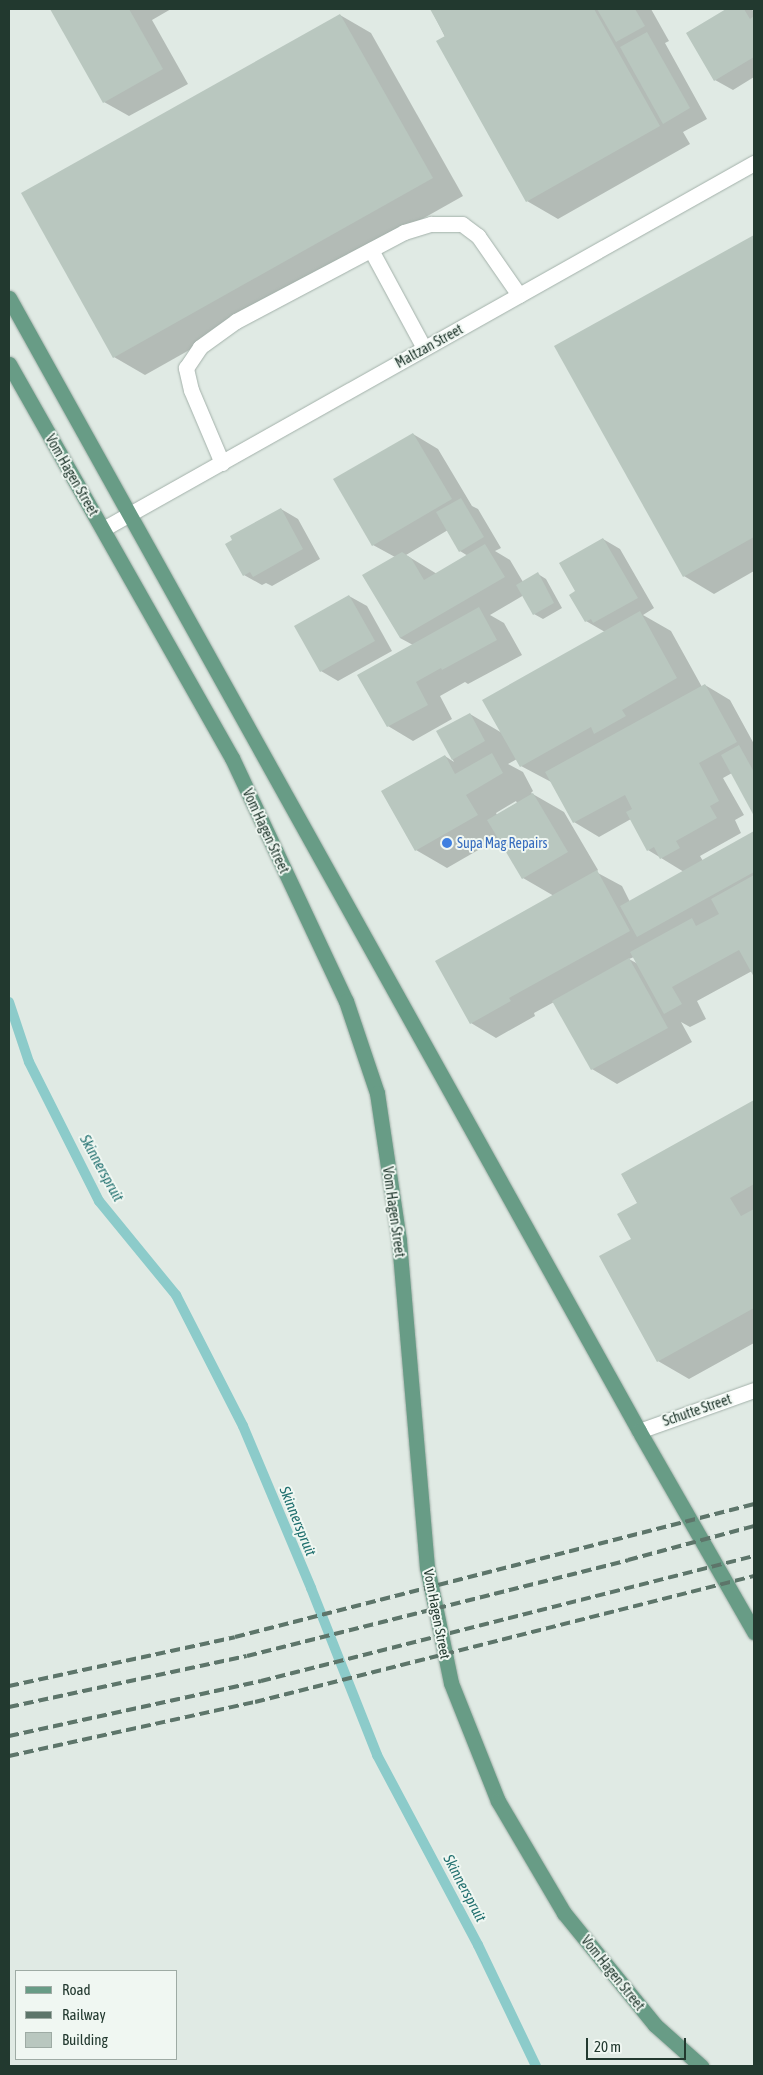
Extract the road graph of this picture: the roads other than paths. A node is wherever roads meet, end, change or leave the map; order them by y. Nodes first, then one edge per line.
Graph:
1 (754, 163) edge
2 (371, 250) junction
3 (519, 295) junction
4 (9, 298) edge
5 (424, 348) junction
6 (9, 364) edge
7 (222, 462) junction
8 (131, 514) junction
9 (103, 529) junction
10 (754, 1390) edge
11 (639, 1430) junction
12 (754, 1632) edge
13 (701, 2066) edge

1 - 3 street, Maltzan Street
2 - 3 street
2 - 5 street
2 - 7 street
3 - 5 street, Maltzan Street
4 - 8 main road
5 - 7 street, Maltzan Street
6 - 9 main road, Vom Hagen Street
7 - 8 street, Maltzan Street
8 - 9 street, Maltzan Street
8 - 11 main road
9 - 13 main road, Vom Hagen Street
10 - 11 street, Schutte Street
11 - 12 main road

